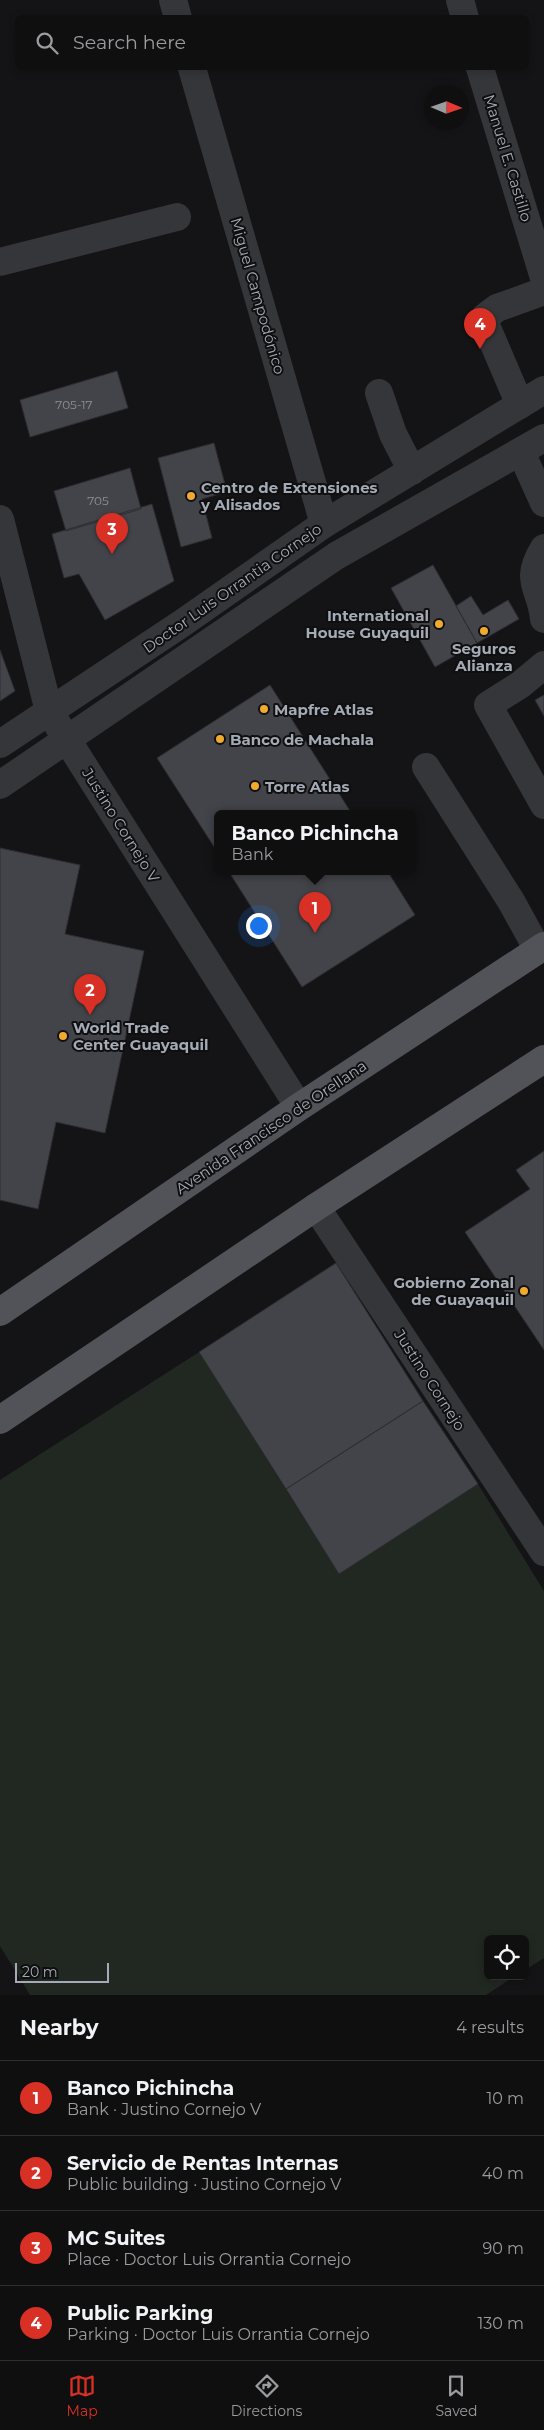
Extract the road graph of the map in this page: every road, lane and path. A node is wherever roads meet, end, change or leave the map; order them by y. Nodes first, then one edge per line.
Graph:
1 (173, 0) edge
2 (460, 0) edge
3 (177, 15) edge
4 (464, 15) edge
5 (193, 70) edge
6 (481, 70) edge
7 (177, 218) dead end
8 (0, 262) edge
9 (544, 278) edge
10 (544, 291) edge
11 (544, 390) edge
12 (378, 393) dead end
13 (520, 405) junction
14 (533, 445) edge
15 (412, 471) junction
16 (544, 503) edge
17 (0, 519) edge
18 (324, 524) junction
19 (544, 548) edge
20 (544, 619) edge
21 (544, 665) edge
22 (49, 711) junction
23 (66, 739) junction
24 (0, 744) edge
25 (426, 767) dead end
26 (0, 785) edge
27 (544, 804) edge
28 (541, 948) edge
29 (544, 1059) edge
30 (299, 1106) junction
31 (316, 1207) junction
32 (0, 1312) edge
33 (0, 1420) edge
34 (544, 1552) edge

1 - 3 street
2 - 4 street
5 - 18 street, Miguel Campodónico
6 - 9 street, Manuel E. Castillo
7 - 8 street
10 - 13 street
11 - 13 street, Doctor Luis Orrantia Cornejo
12 - 15 street
13 - 15 street, Doctor Luis Orrantia Cornejo
14 - 16 street
14 - 23 street, Doctor Luis Orrantia Cornejo
15 - 18 street, Doctor Luis Orrantia Cornejo
17 - 22 street, Justino Cornejo V
18 - 22 street, Doctor Luis Orrantia Cornejo
19 - 20 street
21 - 27 street
22 - 23 street, Justino Cornejo V
22 - 24 street, Doctor Luis Orrantia Cornejo
23 - 26 street, Doctor Luis Orrantia Cornejo
23 - 30 street, Justino Cornejo V
25 - 28 street
28 - 30 main road, Avenida Francisco de Orellana
29 - 31 main road
30 - 32 main road, Avenida Francisco de Orellana
31 - 33 main road
31 - 34 street, Justino Cornejo

